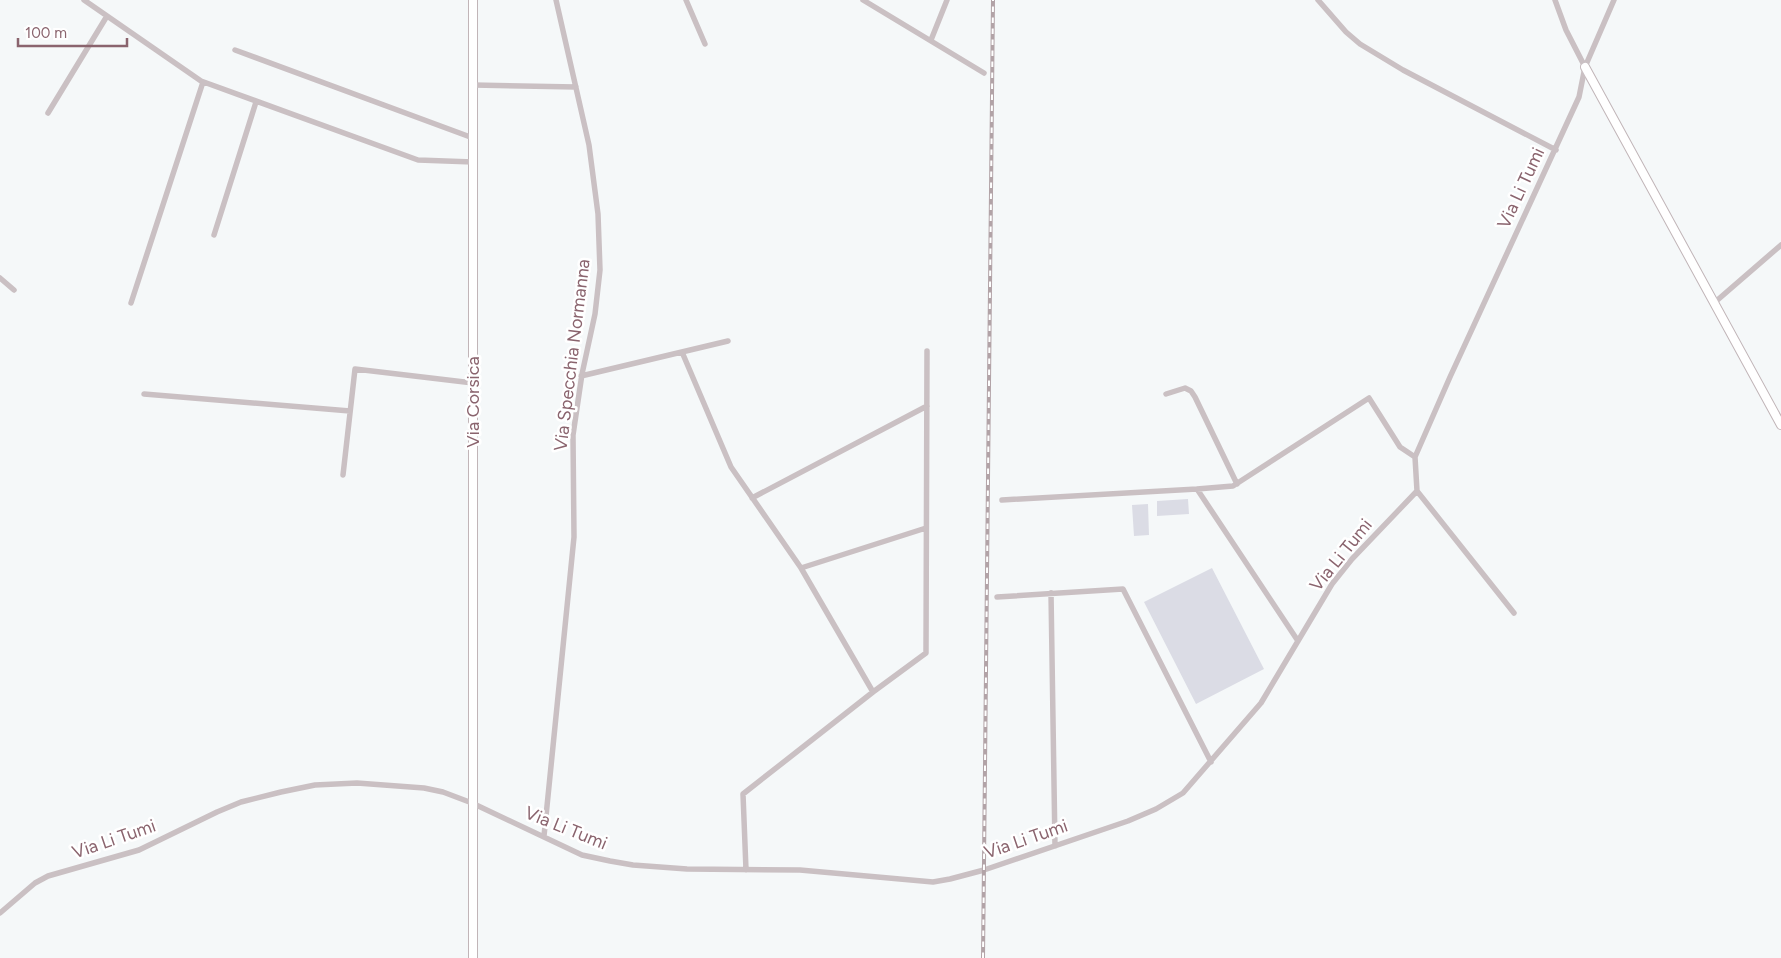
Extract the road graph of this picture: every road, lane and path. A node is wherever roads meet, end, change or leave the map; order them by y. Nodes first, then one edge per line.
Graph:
1 (84, 0) edge
2 (473, 0) edge
3 (556, 0) edge
4 (686, 0) edge
5 (863, 0) edge
6 (947, 0) edge
7 (1318, 0) edge
8 (1555, 0) edge
9 (1614, 0) edge
10 (107, 16) junction
11 (931, 40) junction
12 (705, 44) dead end
13 (235, 50) dead end
14 (1585, 67) junction
15 (984, 73) dead end
16 (203, 82) junction
17 (473, 85) junction
18 (576, 87) junction
19 (256, 102) junction
20 (48, 113) dead end
21 (473, 138) junction
22 (1556, 150) junction
23 (473, 162) junction
24 (214, 236) dead end
25 (1781, 245) edge
26 (0, 278) edge
27 (14, 290) dead end
28 (131, 303) dead end
29 (1714, 303) junction
30 (728, 341) dead end
31 (927, 351) dead end
32 (682, 352) junction
33 (581, 376) junction
34 (473, 383) junction
35 (144, 394) dead end
36 (1166, 394) dead end
37 (927, 406) junction
38 (350, 411) junction
39 (1781, 425) edge
40 (1415, 457) junction
41 (343, 475) dead end
42 (1237, 484) junction
43 (1197, 489) junction
44 (1417, 490) junction
45 (752, 498) junction
46 (1002, 500) dead end
47 (926, 528) junction
48 (801, 568) junction
49 (1051, 594) junction
50 (997, 597) dead end
51 (1514, 613) dead end
52 (1298, 641) junction
53 (873, 692) junction
54 (1211, 762) junction
55 (472, 803) junction
56 (544, 836) junction
57 (1055, 846) junction
58 (746, 870) junction
59 (0, 913) edge
60 (473, 958) edge

1 - 10 street
2 - 17 main road, Via Corsica
3 - 18 street, Via Specchia Normanna
4 - 12 street
5 - 11 street
6 - 11 street
7 - 22 street
8 - 14 street
9 - 14 street, Via Li Tumi
10 - 16 street
10 - 20 street
11 - 15 street
13 - 21 street
14 - 22 street, Via Li Tumi
14 - 29 main road
16 - 19 street
16 - 28 street
17 - 18 street
17 - 21 main road, Via Corsica
18 - 33 street, Via Specchia Normanna
19 - 23 street
19 - 24 street
21 - 23 main road, Via Corsica
22 - 40 street, Via Li Tumi
23 - 34 main road, Via Corsica
25 - 29 street
26 - 27 street
29 - 39 main road
30 - 32 street
31 - 37 street
32 - 33 street
32 - 45 street
33 - 56 street, Via Specchia Normanna
34 - 38 street
34 - 55 main road, Via Corsica
35 - 38 street
36 - 42 street
37 - 45 street
37 - 47 street
38 - 41 street
40 - 42 street
40 - 44 street, Via Li Tumi
42 - 43 street
43 - 46 street
43 - 52 street
44 - 51 street
44 - 52 street, Via Li Tumi
45 - 48 street
47 - 48 street
47 - 53 street
48 - 53 street
49 - 50 street
49 - 54 street
49 - 57 street
52 - 54 street, Via Li Tumi
53 - 58 street
54 - 57 street, Via Li Tumi
55 - 56 street, Via Li Tumi
55 - 59 street, Via Li Tumi
55 - 60 main road, Via Corsica
56 - 58 street, Via Li Tumi
57 - 58 street, Via Li Tumi

